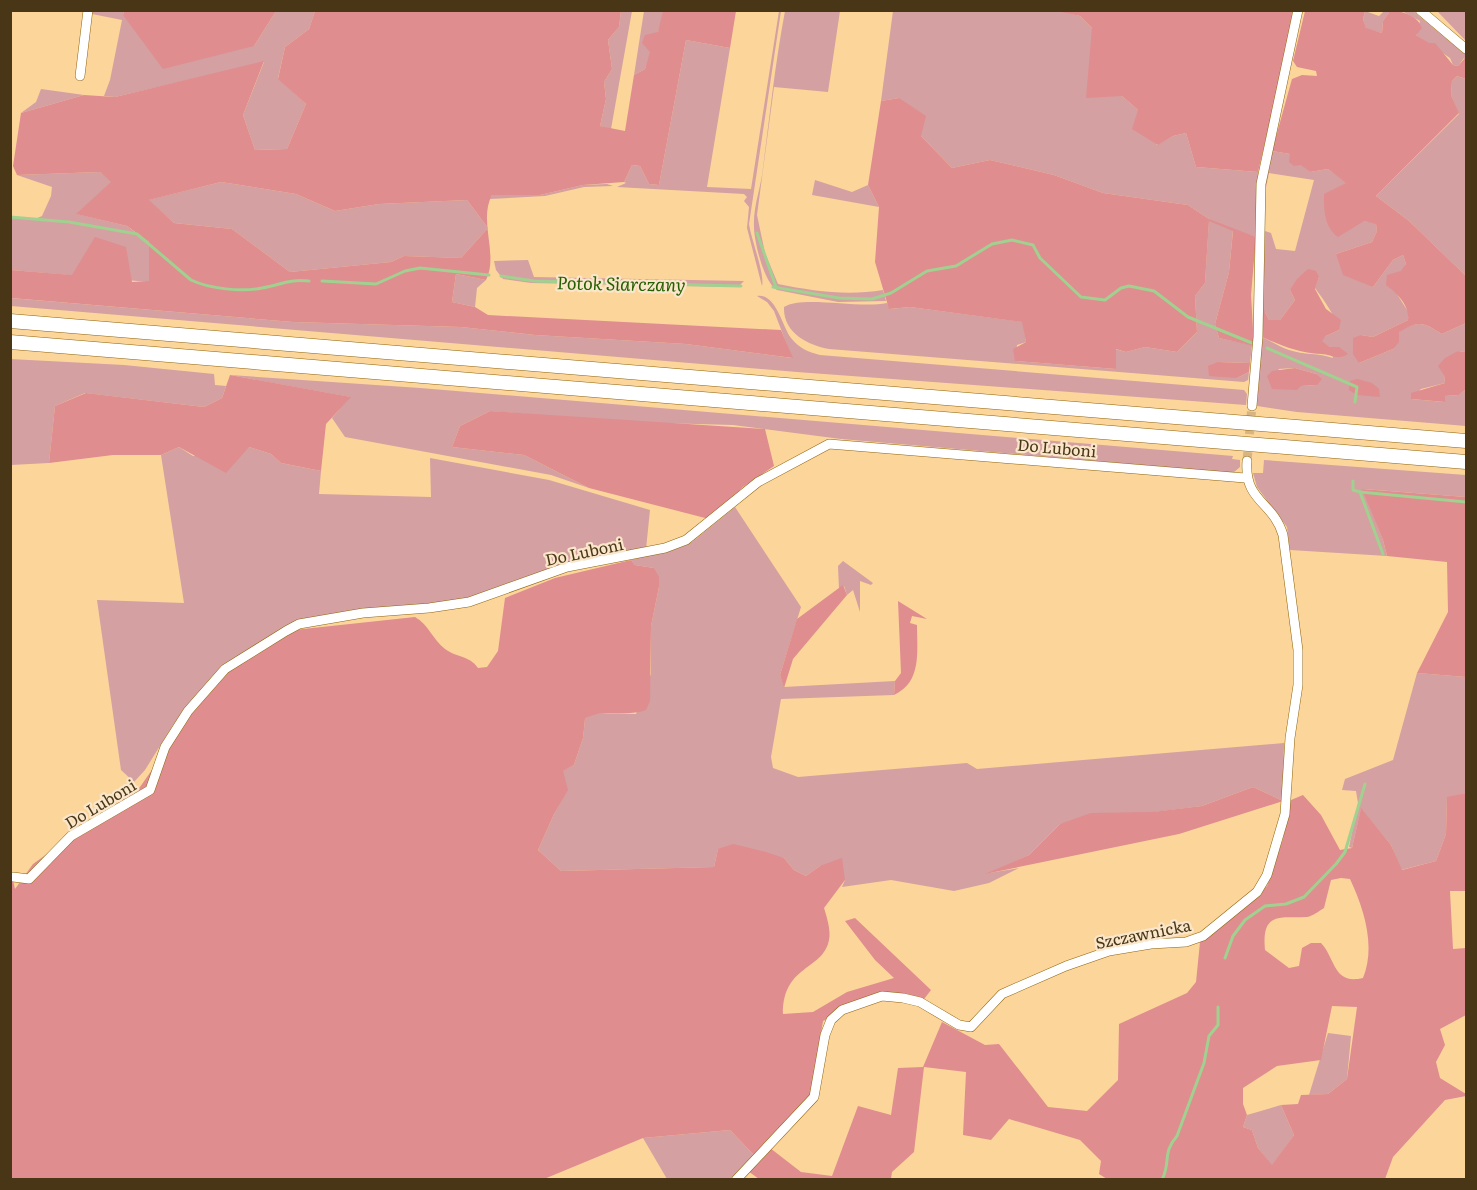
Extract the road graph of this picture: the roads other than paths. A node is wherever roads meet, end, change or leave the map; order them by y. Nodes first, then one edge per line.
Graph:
1 (88, 10) edge
2 (1298, 10) edge
3 (1420, 10) edge
4 (1467, 49) edge
5 (80, 76) dead end
6 (10, 321) edge
7 (10, 342) edge
8 (1252, 406) tunnel mouth
9 (1467, 441) edge
10 (1246, 461) tunnel mouth
11 (1467, 462) edge
12 (1245, 478) junction
13 (13, 877) dead end
14 (736, 1179) edge

1 - 5 street
2 - 8 street
3 - 4 street
6 - 9 highway
7 - 11 highway
10 - 12 street
12 - 13 street, Do Luboni
12 - 14 street, Szczawnicka

